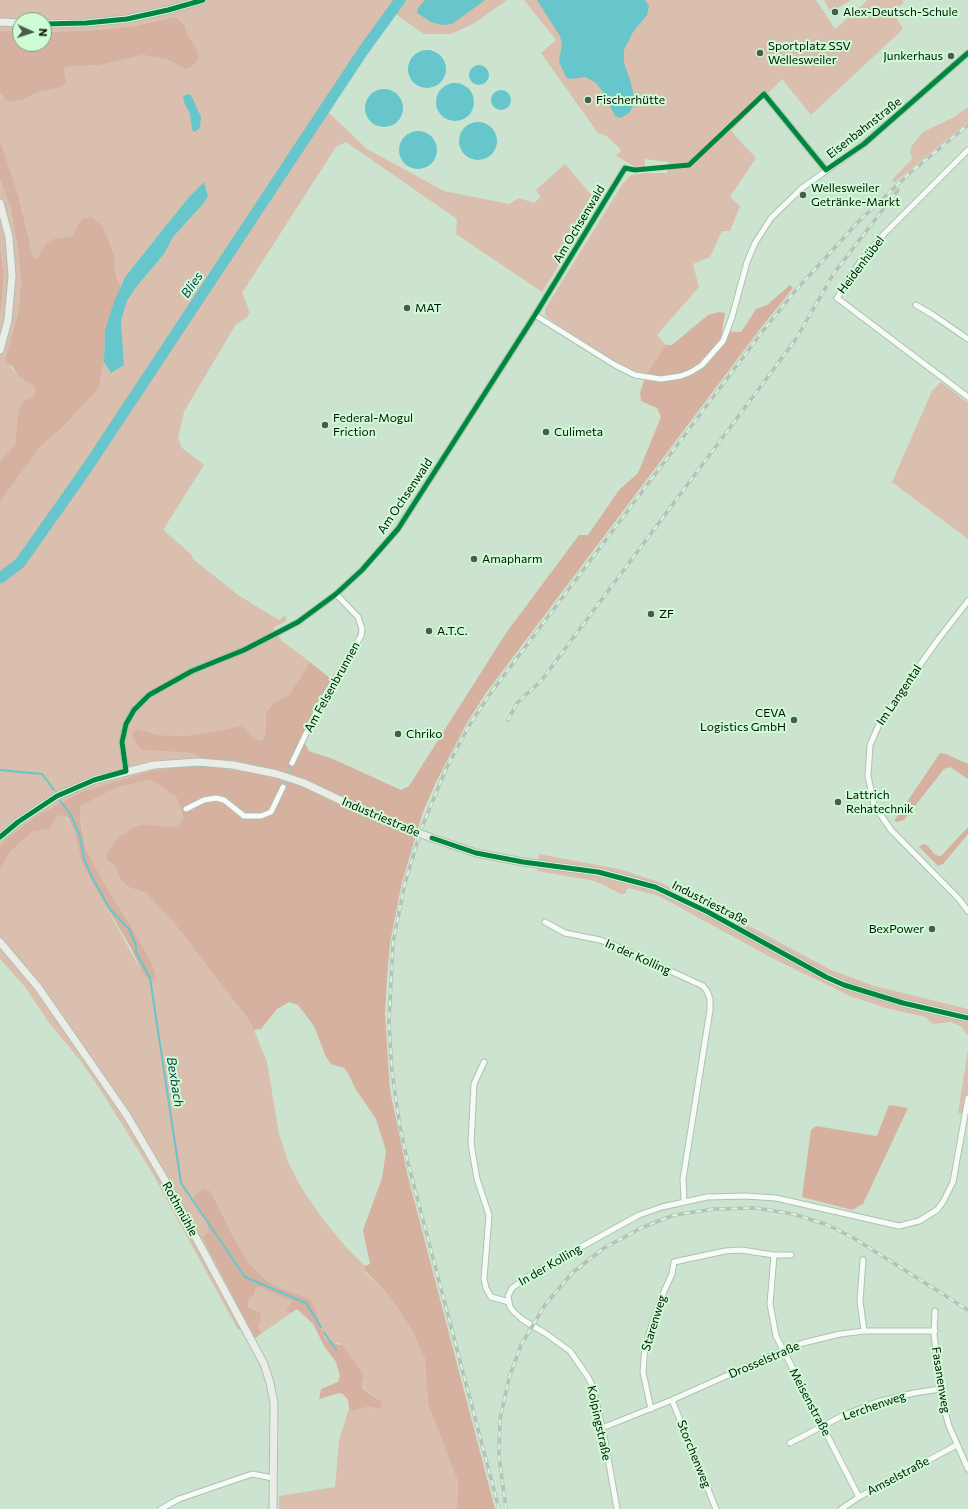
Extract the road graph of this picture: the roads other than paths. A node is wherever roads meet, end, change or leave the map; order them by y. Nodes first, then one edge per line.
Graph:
1 (203, 0) edge
2 (0, 22) edge
3 (12, 23) edge
4 (52, 24) edge
5 (968, 53) edge
6 (764, 94) dead end
7 (967, 154) edge
8 (625, 168) dead end
9 (826, 170) junction
10 (0, 203) edge
11 (916, 305) dead end
12 (535, 315) junction
13 (968, 339) edge
14 (0, 350) edge
15 (968, 397) edge
16 (336, 594) junction
17 (968, 601) edge
18 (292, 763) tunnel mouth
19 (126, 771) junction
20 (283, 787) tunnel mouth
21 (186, 809) dead end
22 (0, 837) edge
23 (968, 911) edge
24 (545, 922) dead end
25 (0, 942) edge
26 (968, 1018) edge
27 (484, 1062) dead end
28 (968, 1098) edge
29 (684, 1201) junction
30 (774, 1255) junction
31 (791, 1255) dead end
32 (863, 1260) dead end
33 (508, 1302) junction
34 (935, 1311) dead end
35 (864, 1331) junction
36 (934, 1331) junction
37 (782, 1350) junction
38 (940, 1389) junction
39 (672, 1400) junction
40 (651, 1408) junction
41 (823, 1425) junction
42 (602, 1428) junction
43 (790, 1443) dead end
44 (957, 1445) junction
45 (968, 1469) edge
46 (273, 1478) junction
47 (859, 1497) junction
48 (161, 1509) edge
49 (273, 1509) edge
50 (617, 1509) edge
51 (716, 1509) edge
52 (841, 1509) edge

1 - 4 street
2 - 3 street
5 - 9 street, Eisenbahnstraße
6 - 9 street, Eisenbahnstraße
7 - 15 street, Heidenhübel
8 - 12 street, Am Ochsenwald
9 - 12 street, Eisenbahnstraße
10 - 14 street
11 - 13 street
12 - 16 street, Am Ochsenwald
16 - 18 street, Am Felsenbrunnen
16 - 19 street, Am Ochsenwald
17 - 23 street, Im Langental
19 - 22 street, Industriestraße
19 - 26 street, Industriestraße, bridge
20 - 21 street
24 - 29 street, In der Kolling
25 - 46 street, Rothmühle
27 - 33 street
28 - 29 street, In der Kolling
29 - 33 street, In der Kolling
30 - 31 street
30 - 37 street, Meisenstraße
30 - 40 street, Starenweg
32 - 35 street
33 - 42 street, Kolpingstraße
34 - 36 street, Fasanenweg
35 - 36 street, Drosselstraße
35 - 37 street, Drosselstraße
36 - 38 street, Fasanenweg
37 - 39 street, Drosselstraße
37 - 41 street, Meisenstraße
38 - 41 street, Lerchenweg
38 - 44 street, Fasanenweg
39 - 40 street, Drosselstraße
39 - 51 street, Storchenweg
40 - 42 street, Drosselstraße
41 - 43 street, Lerchenweg
41 - 47 street, Meisenstraße
42 - 50 street, Kolpingstraße
44 - 45 street, Fasanenweg
44 - 47 street, Amselstraße
46 - 48 street
46 - 49 street, Rothmühle
47 - 52 street, Amselstraße

